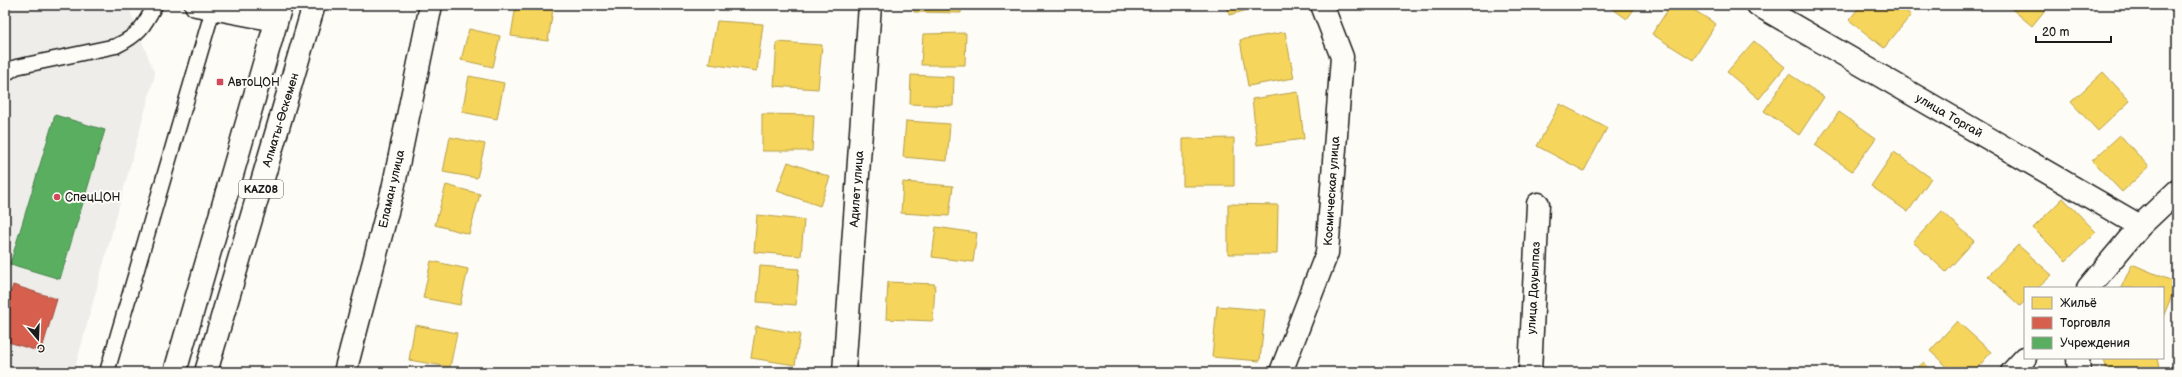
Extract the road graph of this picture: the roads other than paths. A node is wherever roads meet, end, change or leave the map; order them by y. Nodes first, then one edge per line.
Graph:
1 (155, 5) edge
2 (314, 5) edge
3 (431, 5) edge
4 (870, 5) edge
5 (1322, 5) edge
6 (1758, 5) edge
7 (205, 7) edge
8 (278, 13) edge
9 (5, 74) edge
10 (2177, 191) edge
11 (1538, 204) dead end
12 (2140, 226) junction
13 (2089, 287) edge
14 (2024, 359) edge
15 (2078, 359) edge
16 (108, 372) edge
17 (175, 372) edge
18 (206, 372) edge
19 (345, 372) edge
20 (844, 372) edge
21 (1281, 372) edge
22 (1530, 372) edge
23 (2012, 372) edge
24 (2079, 372) edge

1 - 9 lane
2 - 18 street, Алматы-Өскемен / KAZ08
3 - 19 street, Еламан улица
4 - 20 street, Адилет улица
5 - 21 street, Космическая улица
6 - 12 street, улица Торгай
7 - 8 street
7 - 16 lane
8 - 17 street, KAZ08
10 - 12 street
11 - 22 street, улица Дауылпаз
12 - 13 street
14 - 23 street
15 - 24 street

